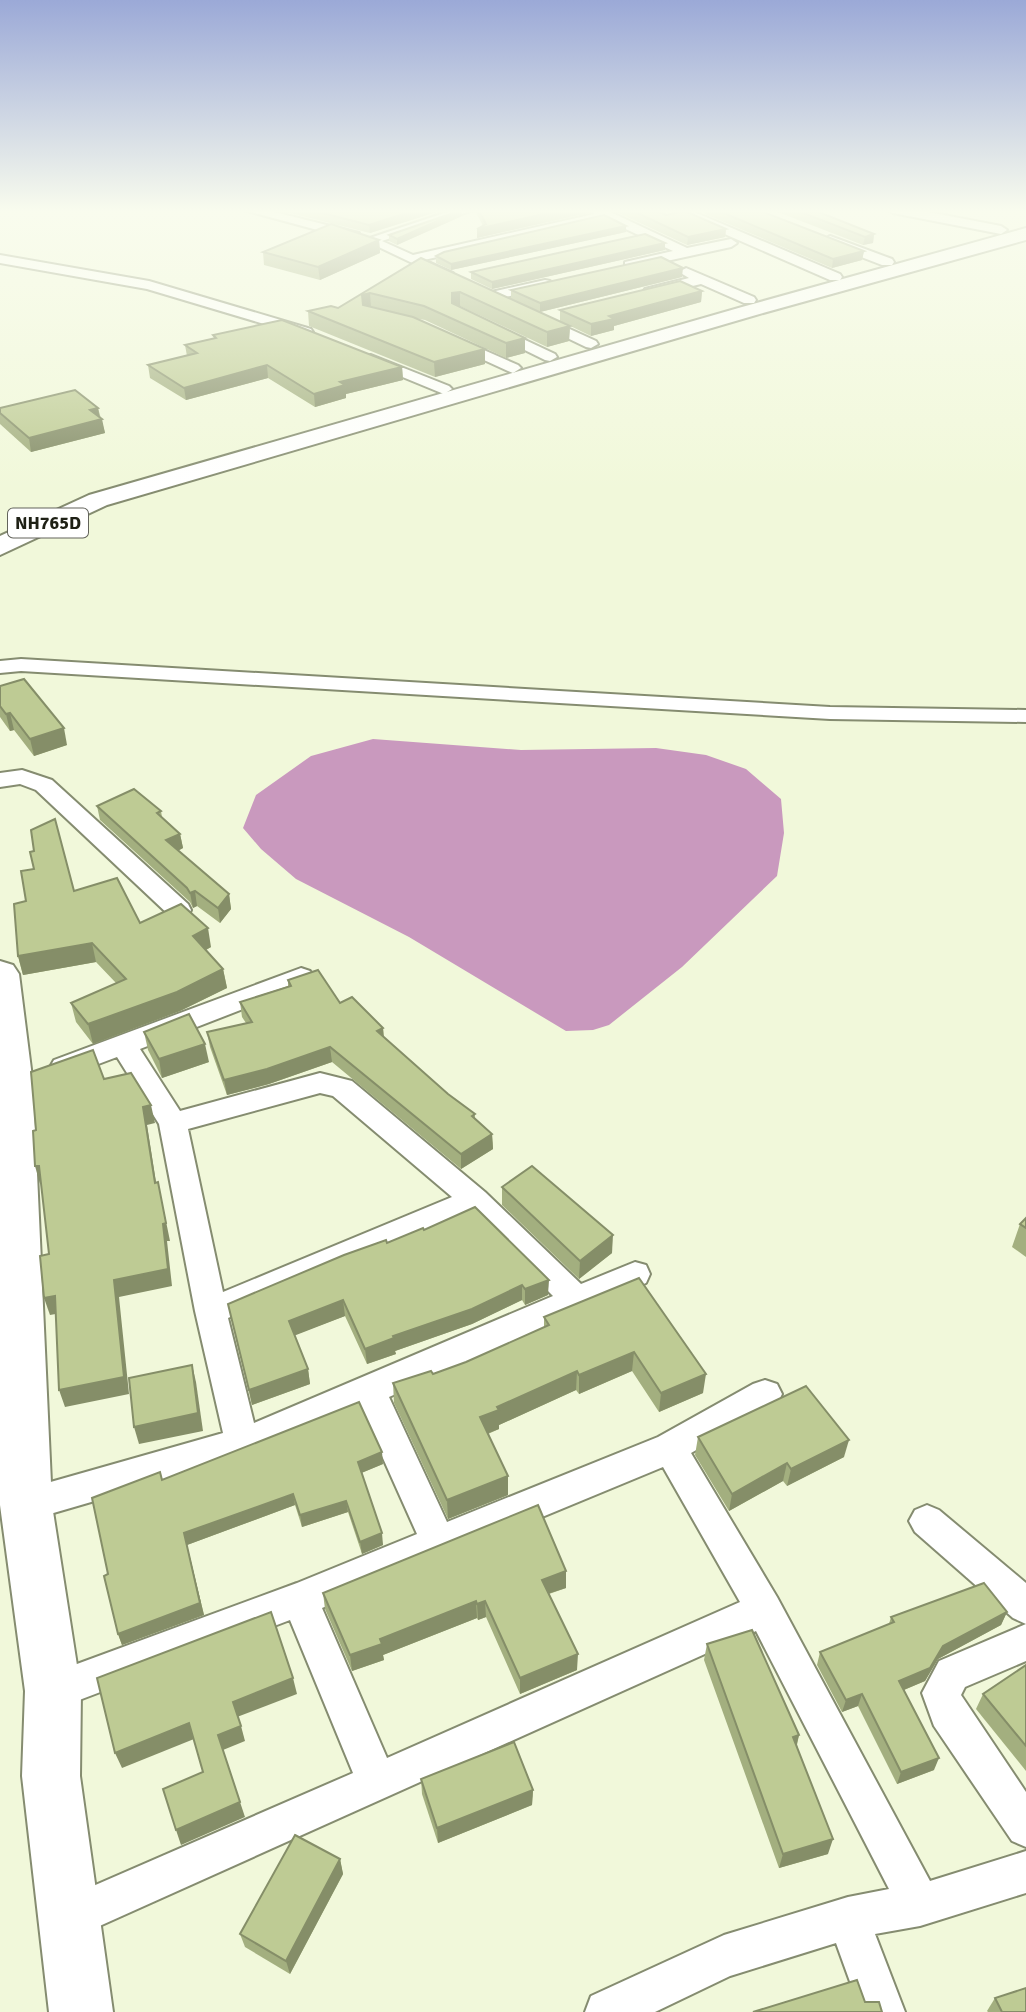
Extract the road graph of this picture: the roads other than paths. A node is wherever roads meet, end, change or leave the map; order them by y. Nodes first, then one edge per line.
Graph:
1 (210, 303) edge
2 (505, 303) edge
3 (739, 303) edge
4 (773, 303) edge
5 (527, 313) junction
6 (564, 313) edge
7 (482, 323) edge
8 (442, 336) edge
9 (323, 339) edge
10 (591, 344) junction
11 (360, 354) edge
12 (550, 357) junction
13 (513, 368) junction
14 (444, 389) junction
15 (0, 526) edge
16 (0, 547) edge
17 (0, 667) edge
18 (1026, 716) edge
19 (0, 780) edge
20 (179, 910) edge
21 (0, 974) edge
22 (301, 977) edge
23 (124, 1046) junction
24 (13, 1085) junction
25 (173, 1123) junction
26 (475, 1200) junction
27 (635, 1274) dead end
28 (577, 1300) junction
29 (211, 1311) junction
30 (369, 1391) junction
31 (765, 1394) dead end
32 (242, 1443) junction
33 (670, 1448) junction
34 (26, 1505) junction
35 (927, 1521) dead end
36 (438, 1542) junction
37 (300, 1599) junction
38 (1026, 1606) edge
39 (764, 1609) junction
40 (1026, 1642) edge
41 (52, 1691) junction
42 (377, 1783) junction
43 (1026, 1827) edge
44 (1026, 1872) edge
45 (920, 1905) junction
46 (69, 1918) junction
47 (848, 1918) junction
48 (81, 2012) edge
49 (607, 2012) edge
50 (883, 2012) edge

1 - 9 street
2 - 5 street
3 - 10 highway, NH765D
4 - 16 highway, NH765D
5 - 6 street
5 - 10 street
7 - 12 street
8 - 13 street
10 - 12 highway, NH765D
11 - 14 street
12 - 13 highway, NH765D
13 - 14 highway, NH765D
14 - 15 highway, NH765D
17 - 18 street
19 - 20 street
21 - 24 highway
22 - 23 street
23 - 24 street
23 - 25 street
24 - 34 highway
25 - 26 street
25 - 29 street
26 - 28 street
26 - 29 street
27 - 28 street
28 - 30 street
29 - 32 street
30 - 32 street
30 - 36 street
31 - 33 street
32 - 34 street
33 - 36 street
33 - 39 street
34 - 41 highway
35 - 38 street
36 - 37 street
37 - 41 street
37 - 42 street
39 - 42 street
39 - 45 street
40 - 43 street
41 - 46 highway
42 - 46 street
44 - 45 street
45 - 47 street
46 - 48 highway
47 - 49 street
47 - 50 street

